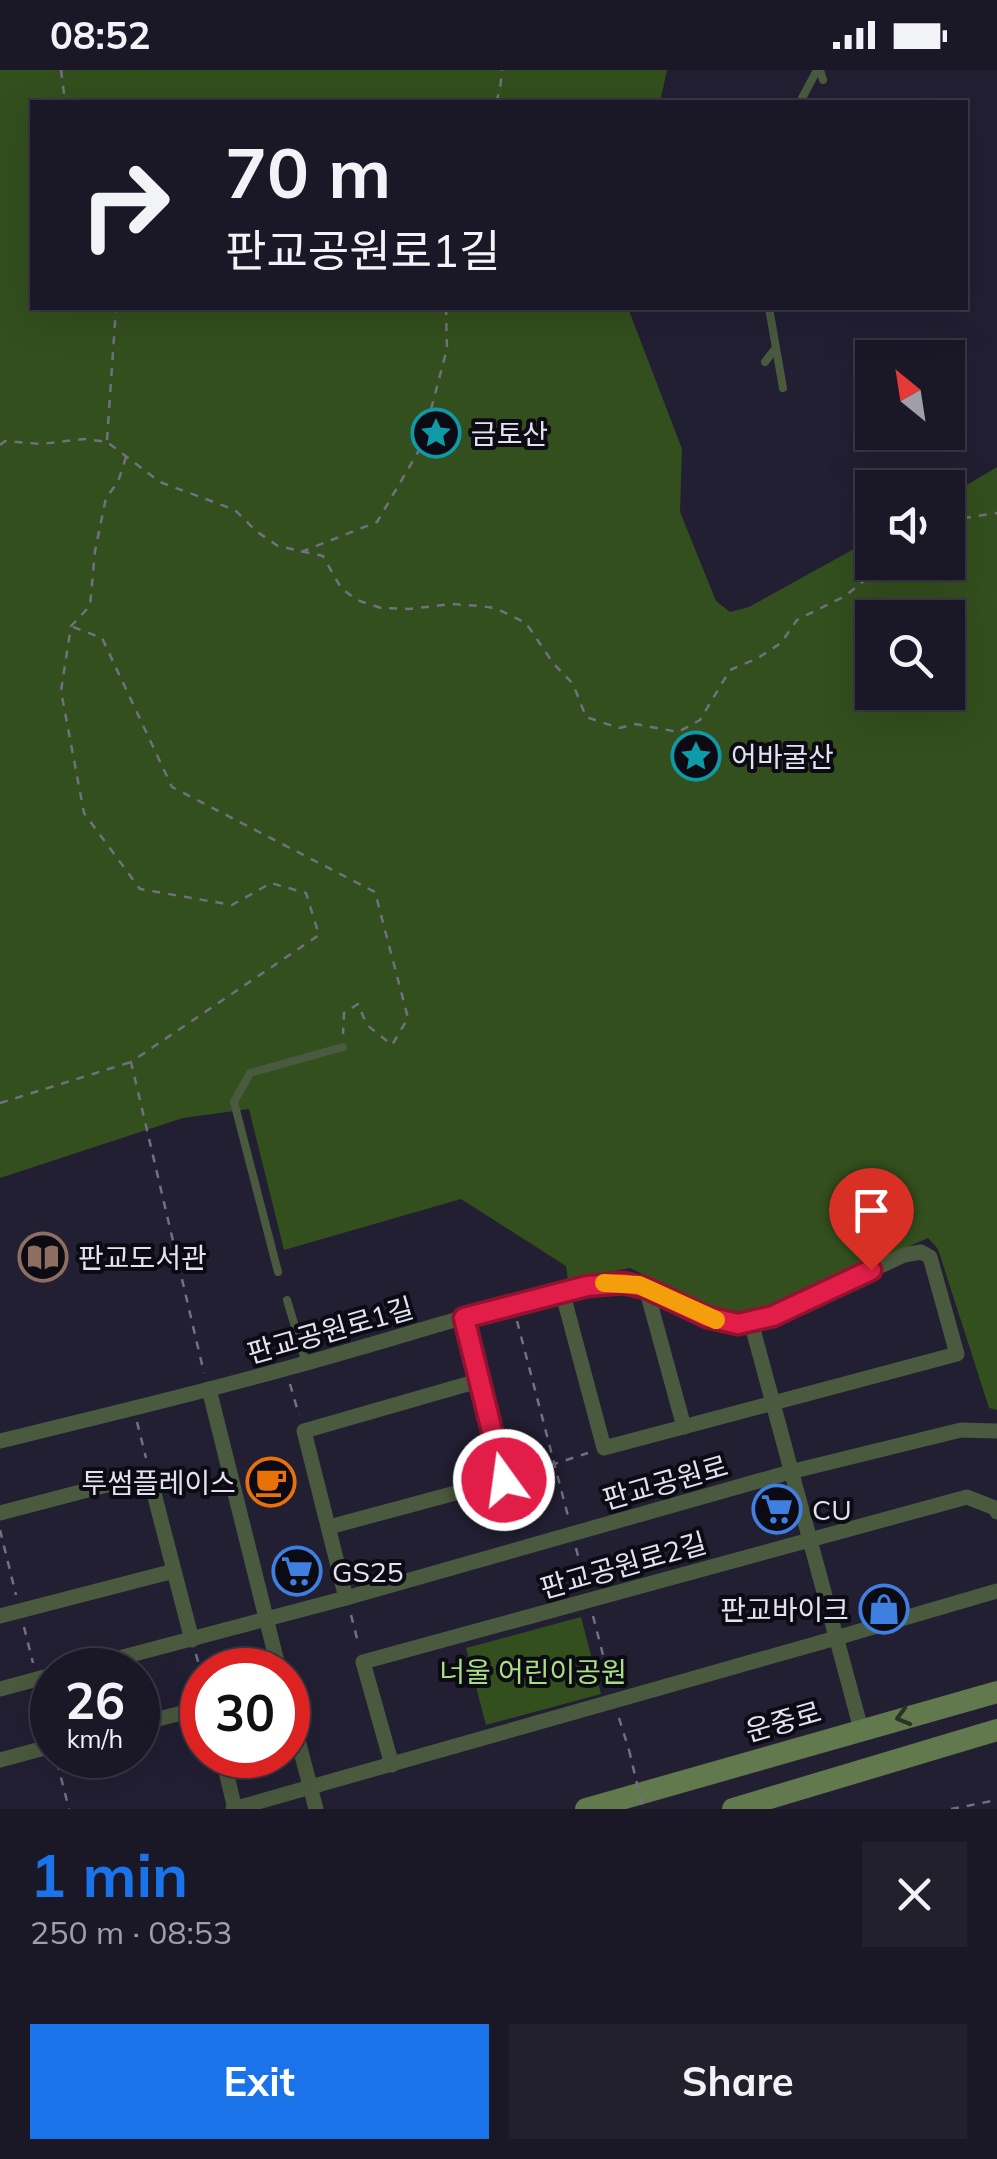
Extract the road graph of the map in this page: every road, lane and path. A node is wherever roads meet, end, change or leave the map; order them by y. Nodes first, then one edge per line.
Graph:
1 (61, 70) edge
2 (502, 70) edge
3 (818, 70) edge
4 (824, 80) dead end
5 (65, 100) edge
6 (497, 100) edge
7 (801, 100) edge
8 (116, 310) edge
9 (446, 310) edge
10 (769, 310) edge
11 (775, 349) junction
12 (765, 362) dead end
13 (782, 388) dead end
14 (107, 442) junction
15 (0, 445) edge
16 (126, 457) junction
17 (997, 513) edge
18 (965, 520) edge
19 (300, 552) junction
20 (866, 580) edge
21 (71, 626) junction
22 (342, 1047) joint
23 (131, 1062) junction
24 (0, 1103) edge
25 (278, 1272) dead end
26 (646, 1288) junction
27 (562, 1291) junction
28 (287, 1300) dead end
29 (513, 1304) junction
30 (464, 1318) junction
31 (752, 1322) junction
32 (306, 1364) junction
33 (286, 1368) junction
34 (478, 1380) junction
35 (209, 1389) junction
36 (772, 1404) junction
37 (134, 1408) junction
38 (684, 1427) junction
39 (304, 1431) junction
40 (997, 1431) edge
41 (0, 1441) edge
42 (604, 1448) junction
43 (554, 1464) junction
44 (790, 1472) junction
45 (150, 1474) junction
46 (504, 1480) junction
47 (997, 1512) edge
48 (0, 1513) edge
49 (329, 1527) junction
50 (0, 1528) edge
51 (573, 1534) junction
52 (809, 1539) junction
53 (174, 1571) junction
54 (997, 1590) edge
55 (346, 1598) junction
56 (589, 1602) junction
57 (20, 1611) junction
58 (0, 1616) edge
59 (266, 1620) junction
60 (836, 1638) junction
61 (192, 1640) junction
62 (34, 1648) edge
63 (160, 1648) edge
64 (194, 1648) edge
65 (273, 1648) edge
66 (363, 1662) junction
67 (30, 1681) edge
68 (0, 1689) edge
69 (997, 1692) edge
70 (614, 1700) junction
71 (862, 1729) junction
72 (997, 1730) edge
73 (30, 1751) edge
74 (0, 1760) edge
75 (392, 1765) junction
76 (62, 1778) edge
77 (227, 1778) edge
78 (307, 1778) edge
79 (310, 1788) junction
80 (997, 1800) edge
81 (69, 1809) edge
82 (234, 1809) edge
83 (316, 1809) edge
84 (586, 1809) edge
85 (643, 1809) edge
86 (733, 1809) edge
87 (951, 1809) edge

1 - 5 path
2 - 6 path
3 - 4 lane
3 - 7 lane
8 - 14 path
9 - 19 path
10 - 11 lane
11 - 12 lane
11 - 13 lane
14 - 15 path
14 - 16 path
16 - 19 path
16 - 21 path
17 - 18 path
19 - 20 path
21 - 22 path
21 - 23 path
22 - 25 lane
23 - 24 path
23 - 35 path
26 - 27 street, 판교공원로1길
26 - 31 street, 판교공원로1길
26 - 38 street
27 - 29 street, 판교공원로1길
27 - 42 street
28 - 32 lane
29 - 30 street, 판교공원로1길
29 - 43 path
30 - 32 street, 판교공원로1길
30 - 34 street
31 - 36 street
31 - 36 street, 판교공원로1길
32 - 33 street, 판교공원로1길
33 - 35 street, 판교공원로1길
33 - 39 path
34 - 39 street
34 - 46 street
35 - 37 street, 판교공원로1길
35 - 59 street
36 - 38 street
36 - 44 street
37 - 41 street, 판교공원로1길
37 - 45 path
38 - 42 street
39 - 49 street
40 - 44 street, 판교공원로
42 - 43 path
43 - 46 path
43 - 51 path
44 - 51 street, 판교공원로
44 - 52 street
45 - 48 street
45 - 53 street
46 - 49 street
47 - 52 street, 판교공원로2길
49 - 55 street
50 - 57 path
51 - 55 street, 판교공원로
51 - 56 path
52 - 56 street, 판교공원로2길
52 - 60 street
53 - 57 street
53 - 61 street
54 - 60 street
55 - 59 street, 판교공원로
55 - 66 path
56 - 66 street, 판교공원로2길
56 - 70 path
57 - 58 street
57 - 62 path
59 - 61 street, 판교공원로
59 - 65 street
60 - 70 street
60 - 71 street
61 - 63 street, 판교공원로
61 - 64 path
66 - 75 street
67 - 68 street
69 -> 71 main road, 운중로
70 - 75 street
70 - 85 path, bridge
71 - 84 main road, 운중로
72 - 86 main road
73 - 74 street
75 - 79 street
76 - 81 path
77 - 82 street
78 - 79 street
79 - 82 street
79 - 83 street
80 - 87 path

